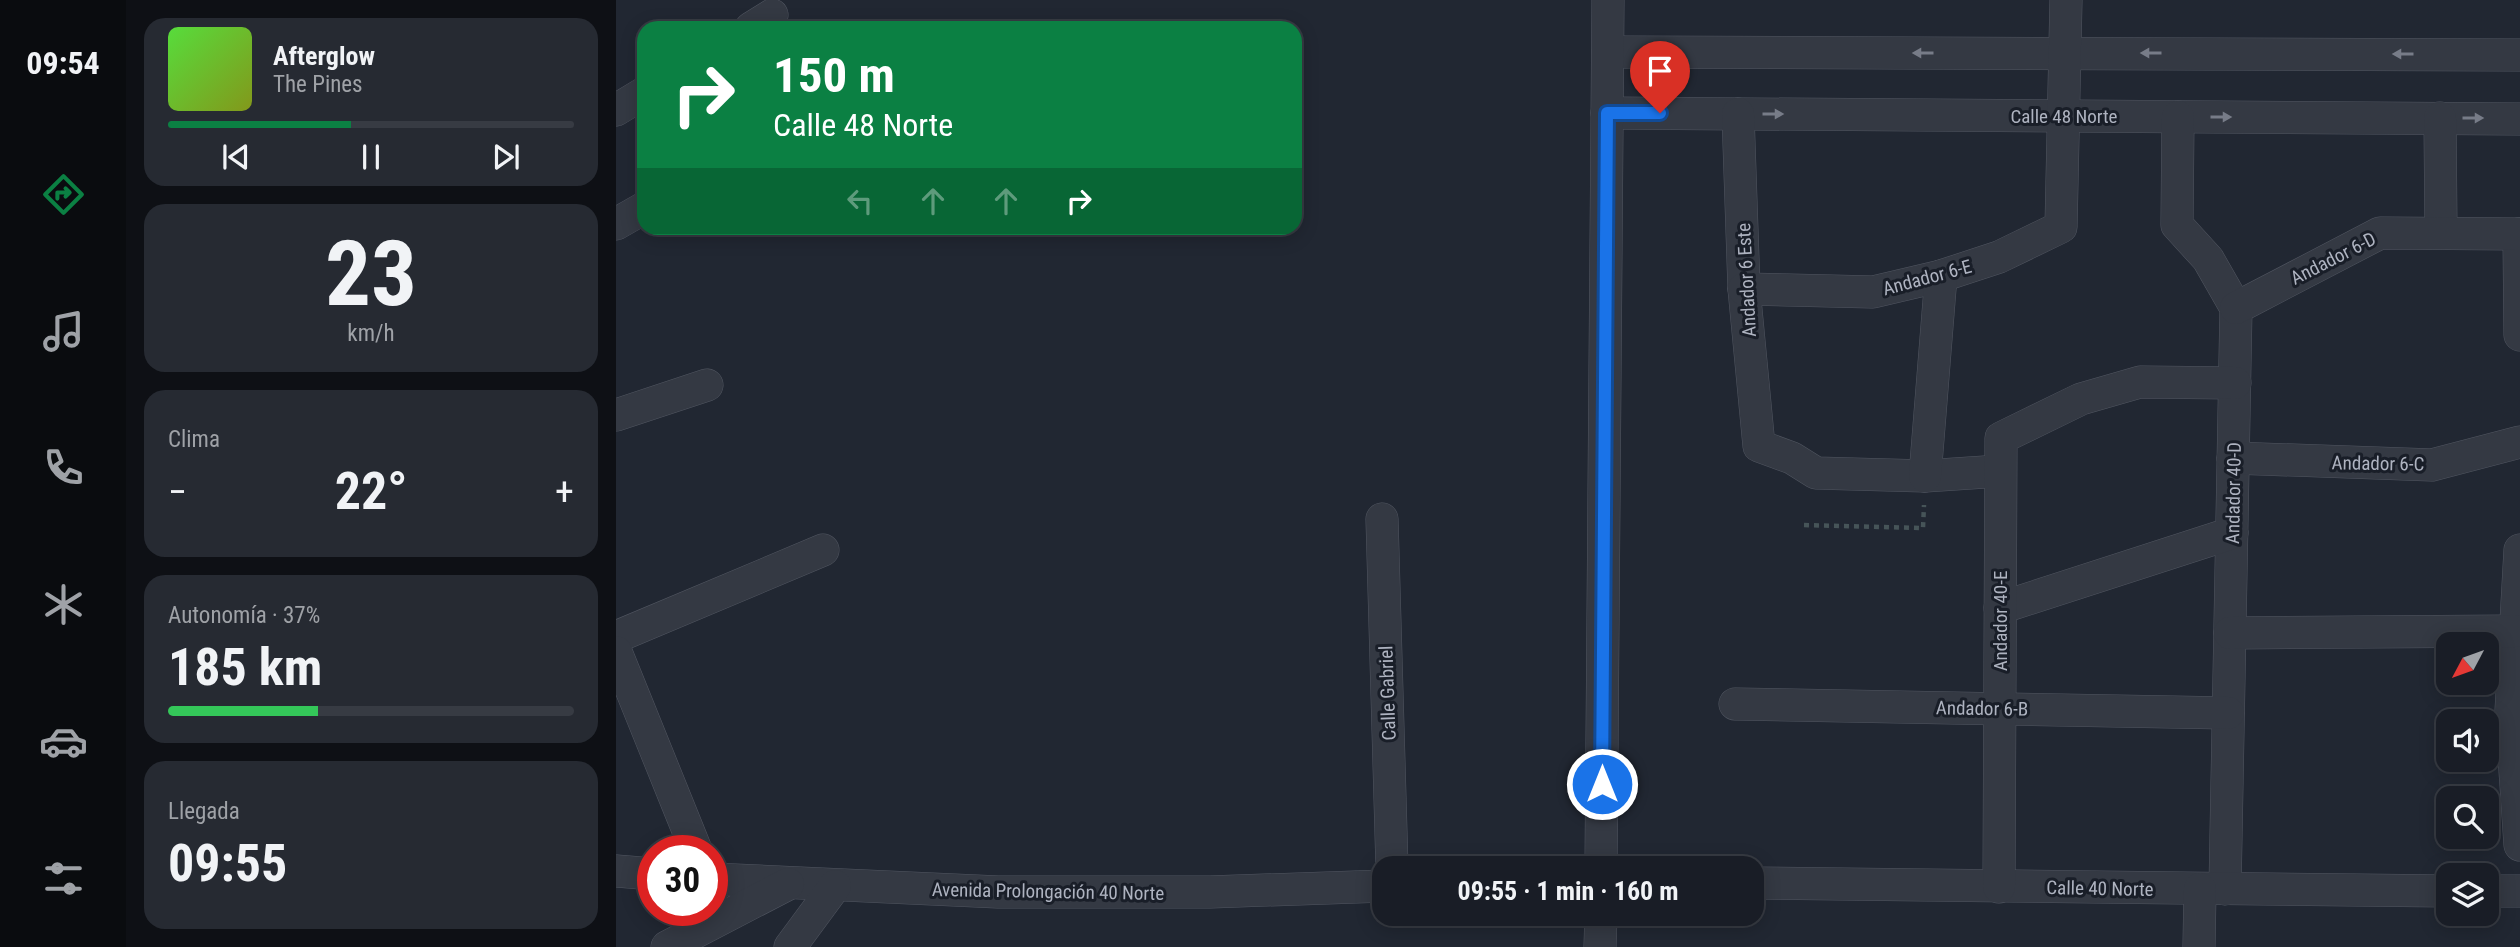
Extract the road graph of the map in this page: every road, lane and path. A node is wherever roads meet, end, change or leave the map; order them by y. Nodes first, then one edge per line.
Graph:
1 (1608, 0) edge
2 (2066, 0) edge
3 (1608, 52) junction
4 (2065, 53) junction
5 (2520, 54) edge
6 (637, 97) edge
7 (616, 110) edge
8 (1607, 113) junction
9 (1738, 114) junction
10 (2065, 116) junction
11 (2178, 117) junction
12 (2440, 118) junction
13 (2520, 118) edge
14 (637, 212) edge
15 (616, 225) edge
16 (2441, 232) junction
17 (2519, 234) edge
18 (1941, 276) junction
19 (1744, 289) junction
20 (2236, 308) junction
21 (2520, 335) edge
22 (2235, 383) junction
23 (707, 386) dead end
24 (616, 415) edge
25 (2520, 442) edge
26 (2233, 458) junction
27 (2000, 471) junction
28 (1925, 476) junction
29 (1382, 519) dead end
30 (1804, 525) dead end
31 (1923, 528) dead end
32 (2232, 533) junction
33 (823, 550) dead end
34 (2520, 550) edge
35 (2000, 608) junction
36 (2515, 631) junction
37 (2230, 633) junction
38 (616, 637) edge
39 (616, 652) edge
40 (1735, 704) dead end
41 (2000, 709) junction
42 (2515, 711) edge
43 (2228, 713) junction
44 (690, 835) edge
45 (2520, 845) edge
46 (1392, 856) edge
47 (1601, 856) edge
48 (616, 871) edge
49 (637, 873) edge
50 (728, 880) edge
51 (789, 883) junction
52 (1764, 883) edge
53 (835, 886) junction
54 (1372, 886) edge
55 (1999, 887) junction
56 (2212, 889) junction
57 (2436, 891) edge
58 (2499, 891) edge
59 (2520, 891) edge
60 (1601, 926) edge
61 (667, 947) edge
62 (790, 947) edge
63 (1600, 947) edge
64 (2199, 947) edge

1 - 3 street
2 - 4 street
4 -> 3 street
3 - 8 street
5 -> 4 street
4 - 10 street
6 - 7 street
8 - 9 street, Calle 48 Norte
8 - 47 street
9 -> 10 street, Calle 48 Norte
9 - 19 street, Andador 6 Este
10 - 11 street, Calle 48 Norte
10 - 18 street, Andador 6-E
11 -> 12 street, Calle 48 Norte
11 - 20 street
12 -> 13 street, Calle 48 Norte
12 - 16 street
14 - 15 street
16 - 17 street, Andador 6-D
16 - 20 street, Andador 6-D
17 - 21 street
18 - 19 street, Andador 6-E
18 - 28 street
19 - 28 street, Andador 6 Este
20 - 22 street, Andador 40-D
22 - 26 street, Andador 40-D
22 - 27 street, Andador 40-E
23 - 24 street
25 - 26 street, Andador 6-C
26 - 32 street, Andador 40-D
27 - 28 street
27 - 35 street, Andador 40-E
29 - 46 street, Calle Gabriel
30 - 31 path
32 - 35 street
32 - 37 street, Andador 40-D
33 - 38 street
34 - 36 street
35 - 41 street, Andador 40-E
36 - 37 street
36 - 42 street
37 - 43 street, Andador 40-D
39 - 44 street
40 - 41 street, Andador 6-B
41 - 43 street, Andador 6-B
41 - 55 street, Andador 40-E
42 - 45 street
43 - 56 street, Andador 40-D
48 - 49 street
50 - 51 street, Avenida Prolongación 40 Norte
51 - 53 street, Avenida Prolongación 40 Norte
51 - 61 street
52 - 55 street, Calle 40 Norte
53 - 54 street, Avenida Prolongación 40 Norte
53 - 62 street
55 - 56 street, Calle 40 Norte
56 - 57 street, Calle 40 Norte
56 - 64 street, Andador 40-D
58 - 59 street
60 - 63 street

